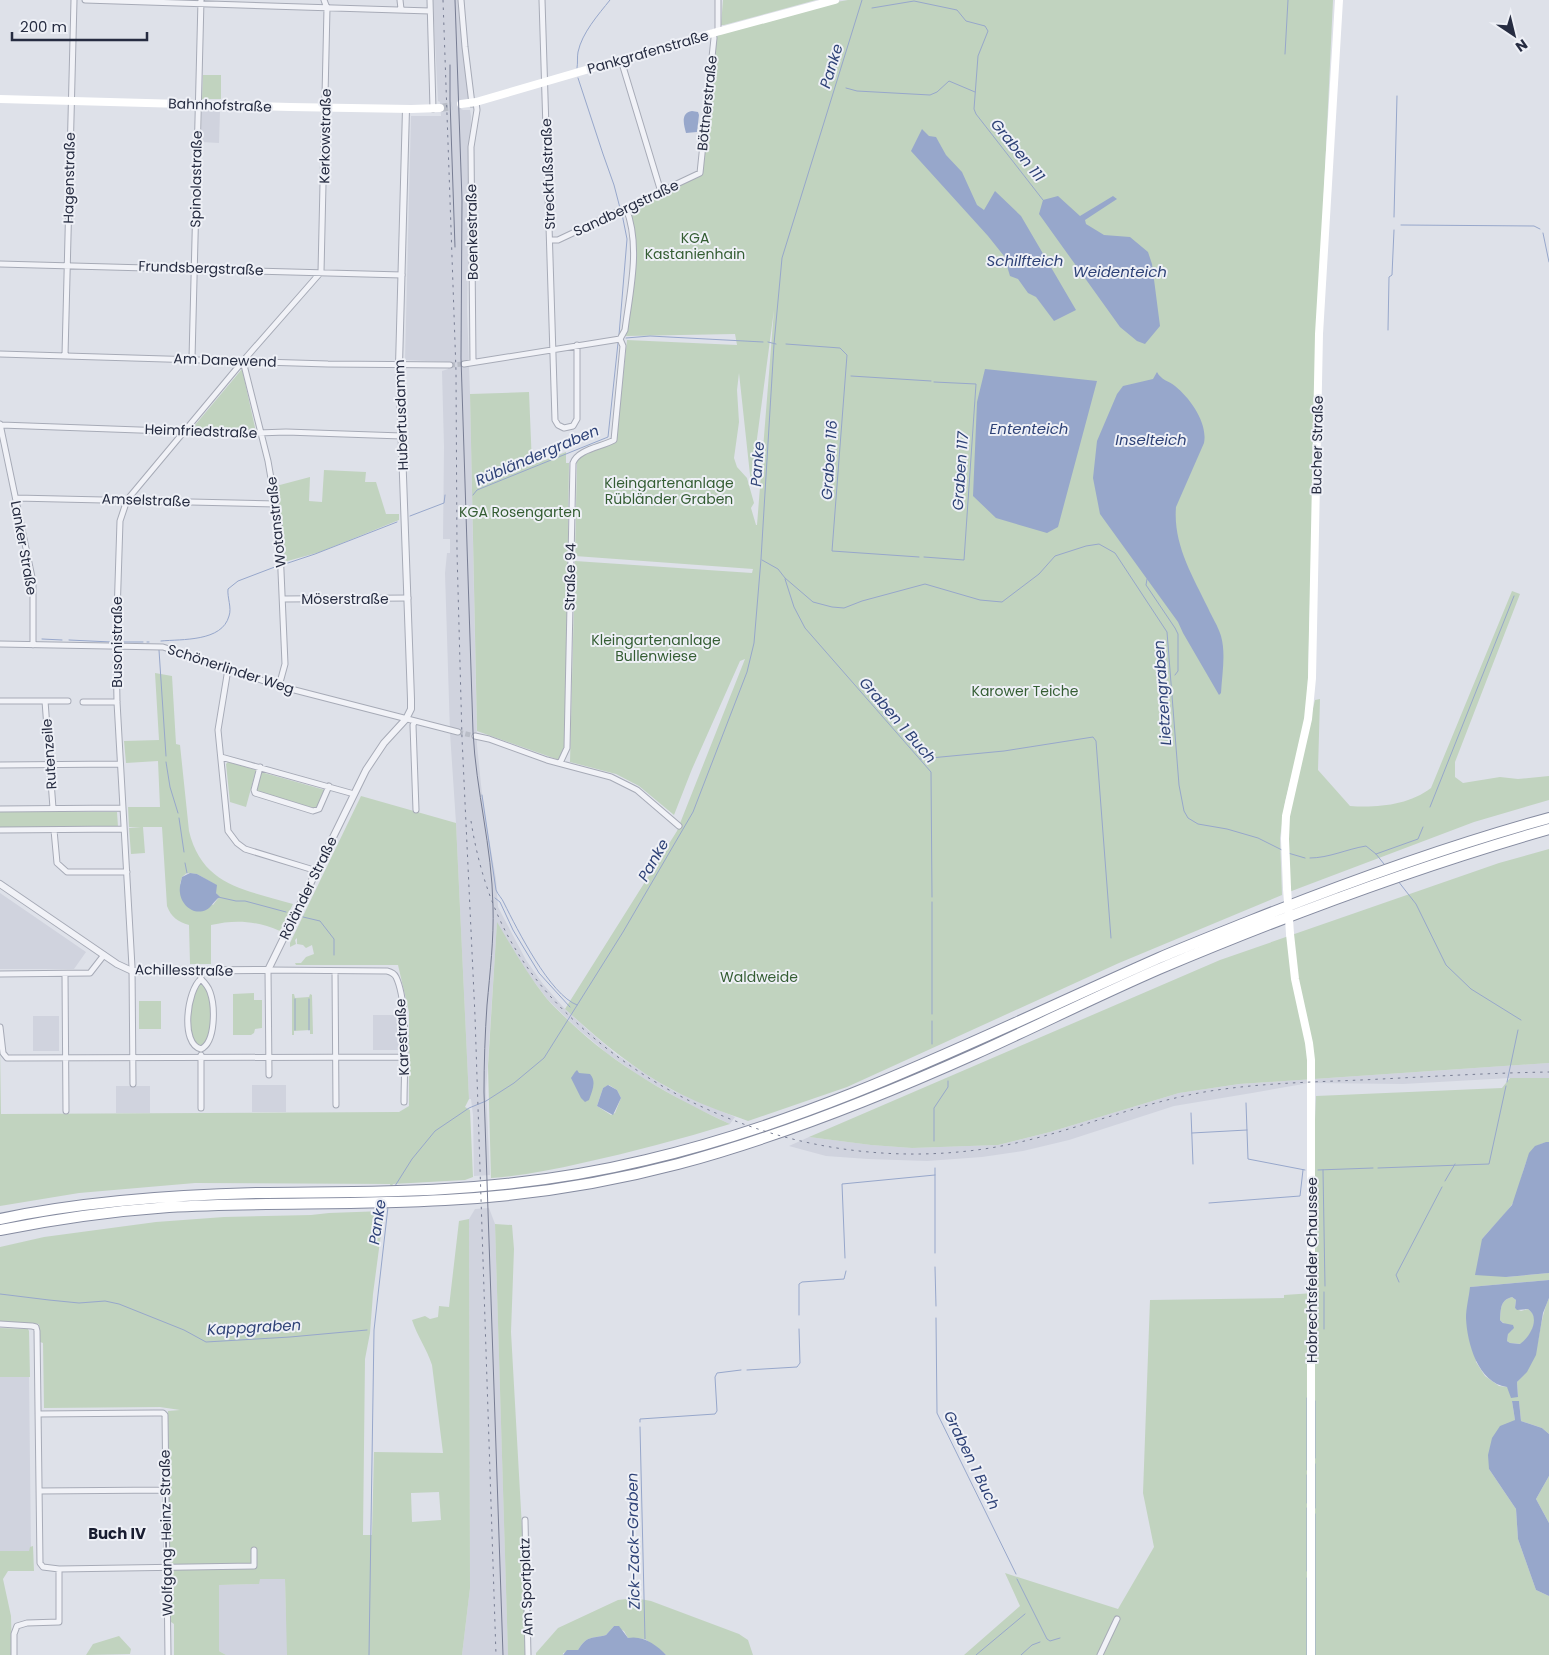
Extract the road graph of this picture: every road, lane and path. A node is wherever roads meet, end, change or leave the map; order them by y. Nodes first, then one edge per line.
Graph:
1 (74, 0) edge
2 (85, 0) edge
3 (324, 0) edge
4 (400, 0) edge
5 (430, 0) edge
6 (461, 0) edge
7 (542, 0) edge
8 (718, 0) edge
9 (835, 0) edge
10 (1339, 0) edge
11 (201, 2) edge
12 (327, 8) junction
13 (401, 9) junction
14 (430, 10) junction
15 (716, 33) junction
16 (621, 60) junction
17 (545, 82) junction
18 (0, 99) edge
19 (71, 101) junction
20 (474, 103) junction
21 (198, 104) junction
22 (456, 105) tunnel mouth
23 (326, 108) junction
24 (406, 109) junction
25 (437, 109) joint
26 (700, 173) joint
27 (661, 192) junction
28 (626, 208) junction
29 (551, 240) junction
30 (0, 264) edge
31 (67, 265) junction
32 (194, 268) junction
33 (321, 272) junction
34 (402, 275) junction
35 (620, 339) junction
36 (577, 345) junction
37 (554, 349) junction
38 (0, 354) edge
39 (65, 355) junction
40 (192, 359) junction
41 (243, 361) junction
42 (473, 362) junction
43 (464, 364) tunnel mouth
44 (399, 365) junction
45 (450, 365) tunnel mouth
46 (0, 424) edge
47 (184, 431) junction
48 (262, 433) junction
49 (402, 436) junction
50 (16, 498) junction
51 (127, 500) junction
52 (276, 504) junction
53 (408, 598) junction
54 (283, 599) junction
55 (0, 644) edge
56 (33, 645) junction
57 (116, 646) junction
58 (228, 669) junction
59 (279, 686) junction
60 (45, 701) junction
61 (68, 701) dead end
62 (0, 702) edge
63 (83, 702) dead end
64 (117, 702) junction
65 (406, 719) junction
66 (415, 721) junction
67 (458, 732) tunnel mouth
68 (475, 736) tunnel mouth
69 (221, 757) junction
70 (560, 763) junction
71 (120, 764) junction
72 (0, 765) edge
73 (49, 765) junction
74 (260, 767) junction
75 (329, 786) junction
76 (354, 794) junction
77 (0, 808) edge
78 (53, 808) junction
79 (122, 808) junction
80 (416, 810) dead end
81 (1549, 818) edge
82 (679, 826) dead end
83 (124, 829) junction
84 (1549, 829) edge
85 (0, 830) edge
86 (54, 830) junction
87 (317, 871) junction
88 (126, 872) junction
89 (1391, 873) junction
90 (0, 884) edge
91 (1287, 888) joint
92 (104, 955) junction
93 (268, 970) junction
94 (132, 971) junction
95 (200, 971) junction
96 (336, 971) junction
97 (393, 973) joint
98 (0, 974) edge
99 (65, 974) junction
100 (201, 979) junction
101 (0, 1027) edge
102 (201, 1049) junction
103 (133, 1057) junction
104 (201, 1057) junction
105 (269, 1057) junction
106 (336, 1057) junction
107 (404, 1057) junction
108 (65, 1058) junction
109 (268, 1075) dead end
110 (133, 1084) dead end
111 (404, 1102) dead end
112 (336, 1105) dead end
113 (201, 1108) dead end
114 (66, 1111) dead end
115 (0, 1219) edge
116 (0, 1230) edge
117 (0, 1324) edge
118 (38, 1414) junction
119 (165, 1490) junction
120 (39, 1492) junction
121 (525, 1520) dead end
122 (254, 1550) dead end
123 (166, 1567) junction
124 (59, 1569) junction
125 (1117, 1619) dead end
126 (14, 1655) edge
127 (168, 1655) edge
128 (528, 1655) edge
129 (1100, 1655) edge
130 (1311, 1655) edge

1 - 19 street, Hagenstraße
2 - 11 street
3 - 12 street, Kerkowstraße
4 - 13 street
5 - 14 street
6 - 20 street, Boenkestraße
7 - 17 street, Streckfußstraße
8 - 15 street, Böttnerstraße
9 - 15 main road, Pankgrafenstraße
10 - 91 main road, Bucher Straße
11 - 12 street
11 - 21 street, Spinolastraße
12 - 13 street
12 - 23 street, Kerkowstraße
13 - 14 street
14 - 25 street
15 - 16 main road, Pankgrafenstraße
15 - 26 street, Böttnerstraße
16 - 17 main road, Pankgrafenstraße
16 - 27 street
17 - 20 main road, Pankgrafenstraße
17 - 29 street, Streckfußstraße
18 - 19 main road, Bahnhofstraße
19 - 21 main road, Bahnhofstraße
19 - 31 street, Hagenstraße
20 - 22 main road, Pankgrafenstraße
20 - 42 street, Boenkestraße
21 - 23 main road, Bahnhofstraße
21 - 32 street, Spinolastraße
23 - 24 main road, Bahnhofstraße
23 - 33 street, Kerkowstraße
24 - 25 main road, Bahnhofstraße
24 - 34 street, Hubertusdamm
26 - 27 street, Sandbergstraße
27 - 28 street, Sandbergstraße
28 - 29 street, Sandbergstraße
28 - 35 street, Straße 94
29 - 37 street, Streckfußstraße
30 - 31 street, Frundsbergstraße
31 - 32 street, Frundsbergstraße
31 - 39 street, Hagenstraße
32 - 33 street, Frundsbergstraße
32 - 40 street, Spinolastraße
33 - 34 street, Frundsbergstraße
33 - 41 street, Busonistraße
34 - 44 street, Hubertusdamm
35 - 36 street
35 - 70 street, Straße 94
36 - 37 street
36 - 37 street, Streckfußstraße
37 - 42 street
38 - 39 street, Am Danewend
39 - 40 street, Am Danewend
40 - 41 street, Am Danewend
41 - 44 street, Am Danewend
41 - 47 street, Busonistraße
41 - 48 street, Wotanstraße
42 - 43 street
44 - 45 street, Am Danewend
44 - 49 street, Hubertusdamm
46 - 47 street, Heimfriedstraße
46 - 50 street, Lanker Straße
47 - 48 street, Heimfriedstraße
47 - 51 street, Busonistraße
48 - 49 street, Heimfriedstraße
48 - 52 street, Wotanstraße
49 - 53 street, Hubertusdamm
50 - 51 street, Amselstraße
50 - 56 street, Lanker Straße
51 - 52 street, Amselstraße
51 - 57 street, Busonistraße
52 - 54 street, Wotanstraße
53 - 54 street, Möserstraße
53 - 65 street, Hubertusdamm
54 - 59 street, Wotanstraße
55 - 56 street, Schönerlinder Weg
56 - 57 street, Schönerlinder Weg
57 - 58 street, Schönerlinder Weg
57 - 64 street, Busonistraße
58 - 59 street, Schönerlinder Weg
58 - 69 street
59 - 65 street, Schönerlinder Weg
60 - 61 street
60 - 62 street
60 - 73 street, Rutenzeile
63 - 64 street
64 - 71 street, Busonistraße
65 - 66 street, Schönerlinder Weg
65 - 76 street, Röländer Straße
66 - 67 street, Schönerlinder Weg
66 - 80 street
68 - 70 street
69 - 74 street
69 - 87 street
70 - 82 street
71 - 73 street
71 - 79 street, Busonistraße
72 - 73 street
73 - 78 street, Rutenzeile
74 - 75 street
74 - 75 street
75 - 76 street
76 - 87 street, Röländer Straße
77 - 78 street
78 - 79 street
79 - 83 street, Busonistraße
81 - 89 highway
83 - 86 street
83 - 88 street, Busonistraße
84 - 89 highway
85 - 86 street
86 - 88 street
87 - 93 street, Röländer Straße
88 - 94 street, Busonistraße
89 - 115 highway
89 - 116 highway
90 - 92 street, Achillesstraße
91 - 130 main road, Hobrechtsfelder Chaussee, bridge
92 - 94 street, Achillesstraße
92 - 99 street
93 - 95 street, Achillesstraße
93 - 96 street, Achillesstraße
93 - 105 street, Röländer Straße
94 - 95 street, Achillesstraße
94 - 103 street, Busonistraße
95 - 100 street
96 - 97 street, Achillesstraße
96 - 106 street
97 - 107 street, Karestraße
98 - 99 street
99 - 108 street
100 - 102 street
100 - 102 street
101 - 108 street
102 - 104 street
103 - 104 street
103 - 108 street
103 - 110 street, Busonistraße
104 - 105 street
104 - 113 street
105 - 106 street
105 - 109 street, Röländer Straße
106 - 107 street
106 - 112 street
107 - 111 street, Karestraße
108 - 114 street
117 - 118 street
118 - 119 street, Wolfgang-Heinz-Straße
118 - 120 street
119 - 120 street
119 - 123 street, Wolfgang-Heinz-Straße
120 - 124 street
121 - 128 street, Am Sportplatz
122 - 123 street
123 - 124 street
123 - 127 street, Wolfgang-Heinz-Straße
124 - 126 street
125 - 129 street

